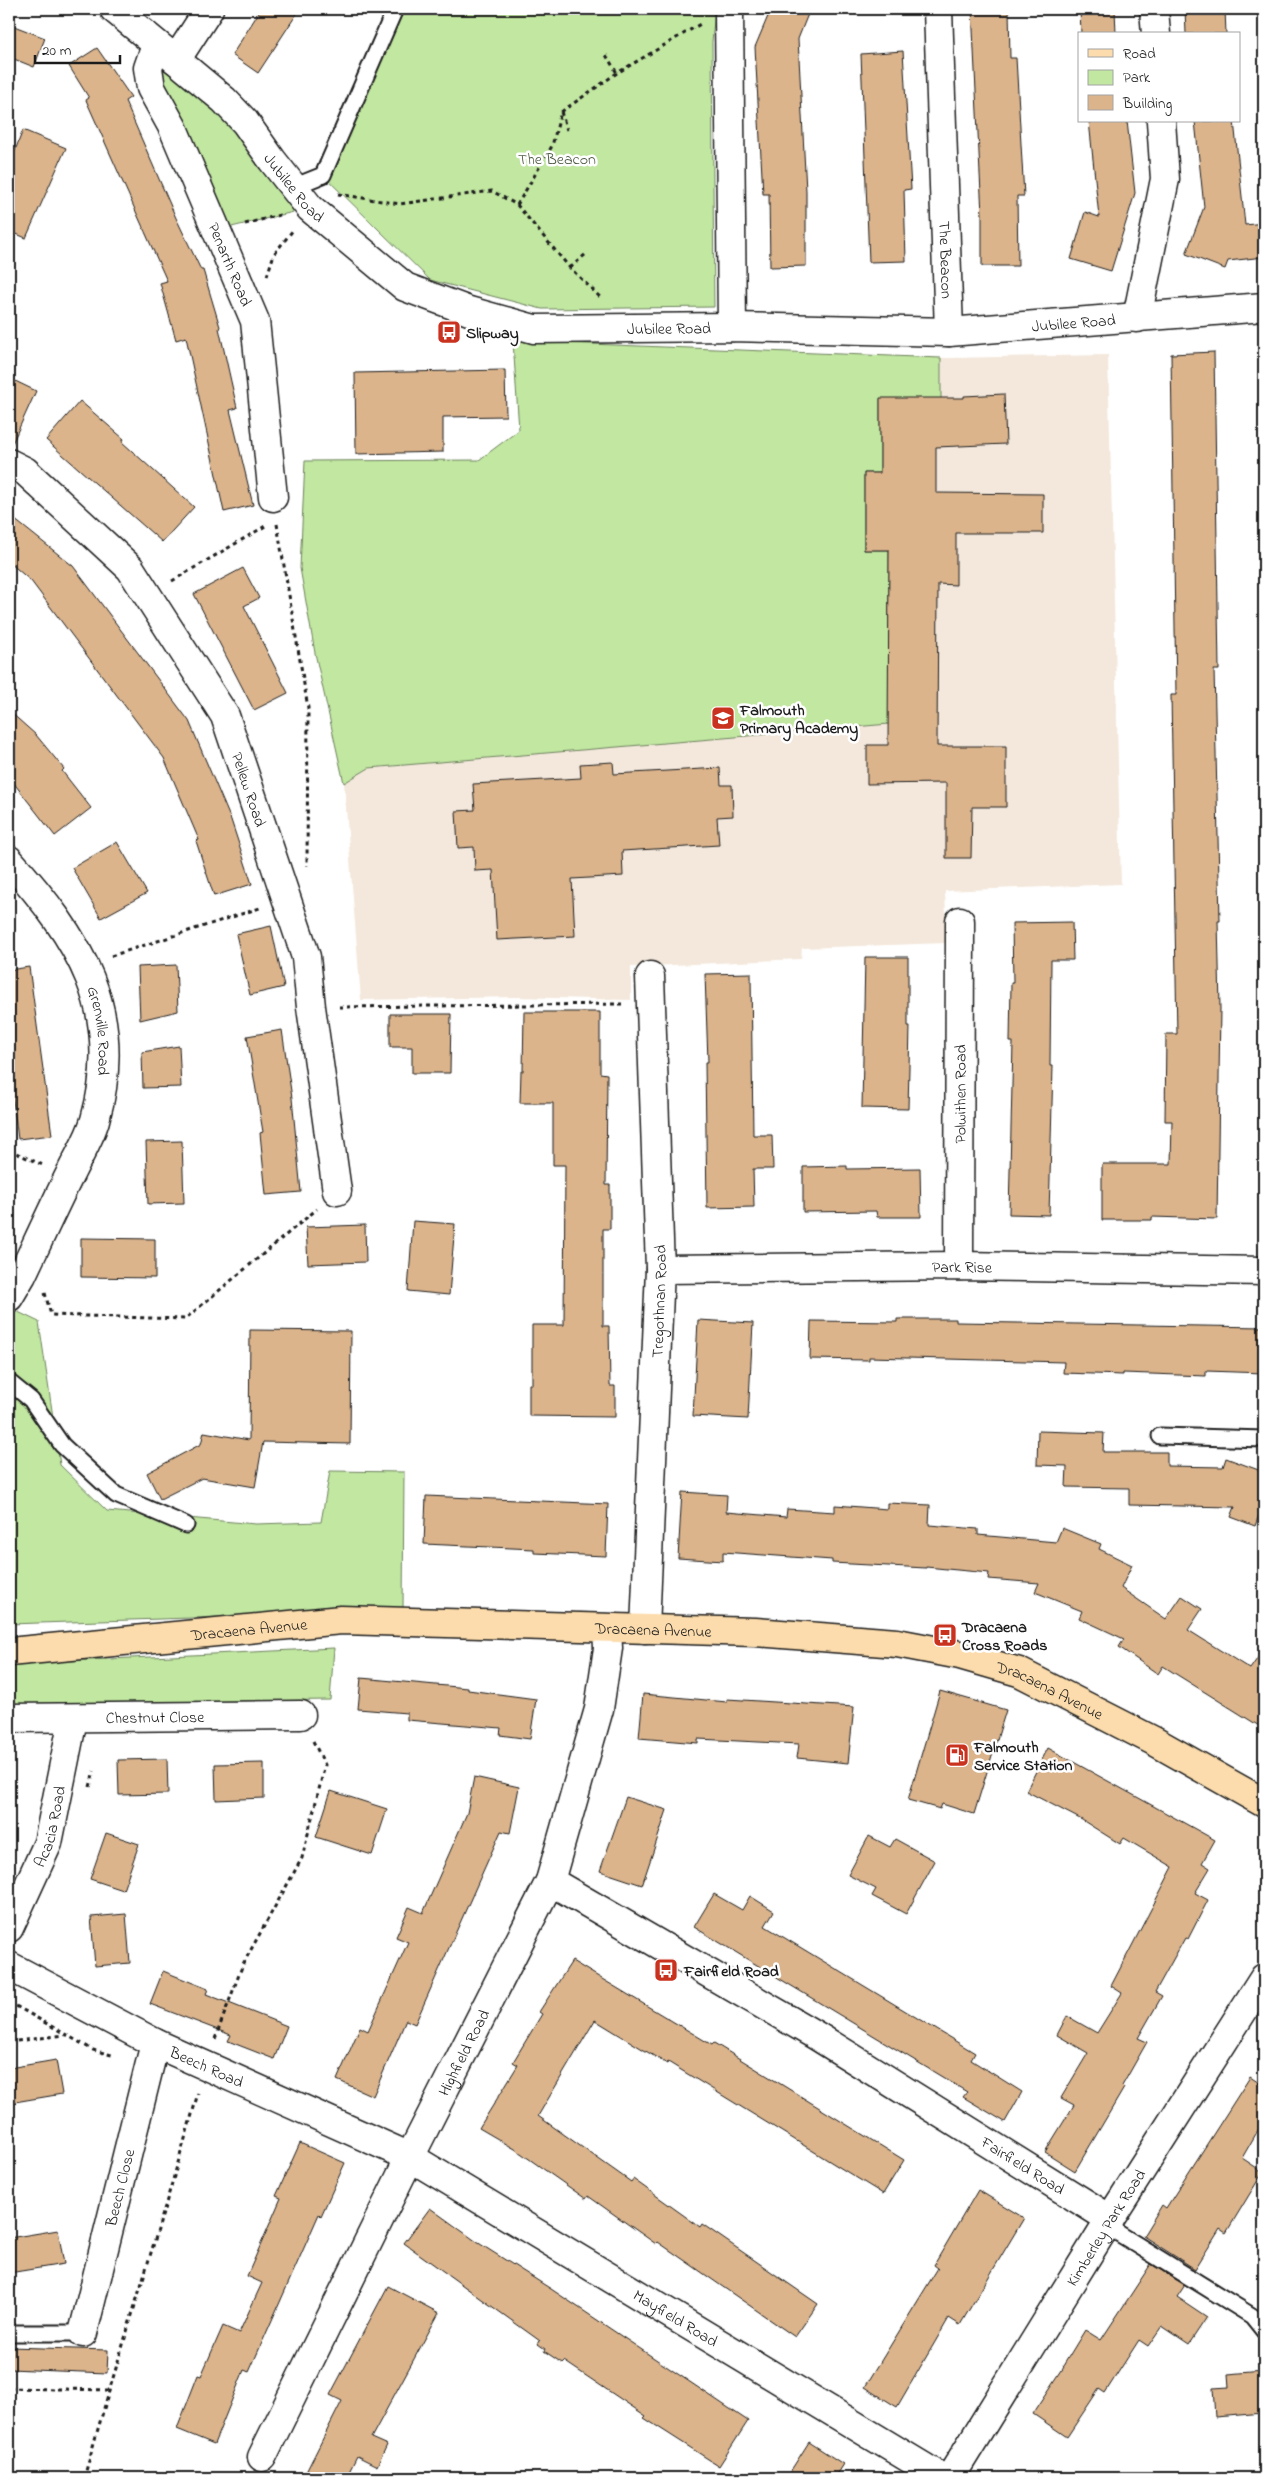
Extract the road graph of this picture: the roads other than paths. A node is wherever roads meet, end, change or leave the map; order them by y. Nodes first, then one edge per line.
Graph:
1 (114, 9) edge
2 (209, 9) edge
3 (395, 9) edge
4 (938, 9) edge
5 (1154, 9) edge
6 (718, 15) edge
7 (1156, 32) edge
8 (166, 52) junction
9 (1161, 122) edge
10 (293, 187) junction
11 (1264, 306) edge
12 (1137, 318) junction
13 (732, 328) junction
14 (950, 332) junction
15 (9, 463) edge
16 (273, 497) dead end
17 (9, 860) edge
18 (960, 921) dead end
19 (650, 976) dead end
20 (337, 1191) road end
21 (1264, 1248) edge
22 (959, 1266) junction
23 (660, 1269) junction
24 (1264, 1271) edge
25 (15, 1286) edge
26 (9, 1382) edge
27 (1160, 1436) dead end
28 (1264, 1439) edge
29 (186, 1525) dead end
30 (607, 1629) junction
31 (645, 1629) junction
32 (9, 1652) edge
33 (300, 1715) road end
34 (9, 1718) edge
35 (73, 1719) junction
36 (1264, 1803) edge
37 (550, 1881) junction
38 (9, 1928) edge
39 (9, 1966) edge
40 (1264, 1978) edge
41 (153, 2054) junction
42 (410, 2157) junction
43 (1110, 2219) junction
44 (1264, 2330) edge
45 (9, 2332) edge
46 (83, 2333) joint
47 (262, 2457) dead end
48 (942, 2478) edge
49 (950, 2478) edge

1 - 8 street, Jubilee Road
2 - 8 street, Penarth Road
3 - 10 lane
4 - 14 street, The Beacon
5 - 7 street
6 - 13 street
8 - 10 street, Jubilee Road
8 - 16 street, Penarth Road
9 - 12 street
10 - 13 street, Jubilee Road
11 - 12 street, Jubilee Road
12 - 14 street, Jubilee Road
13 - 14 street, Jubilee Road
15 - 20 street, Pellew Road
17 - 25 street, Grenville Road
18 - 22 street, Polwithen Road
19 - 23 street, Tregothnan Road
21 - 24 street
22 - 23 street, Park Rise
22 - 24 street, Park Rise
23 - 31 street, Tregothnan Road
26 - 29 lane
27 - 28 lane
30 - 31 main road, Dracaena Avenue
30 - 32 main road, Dracaena Avenue
30 - 37 street, Highfield Road
31 - 36 main road, Dracaena Avenue
33 - 35 street, Chestnut Close
34 - 35 street, Chestnut Close
35 - 38 street, Acacia Road
37 - 42 street, Highfield Road
37 - 43 street, Fairfield Road
39 - 41 street, Beech Road
40 - 43 street, Kimberley Park Road
41 - 42 street, Beech Road
41 - 46 street, Beech Close
42 - 47 street, Highfield Road
42 - 48 street, Mayfield Road
43 - 44 lane
43 - 49 street, Kimberley Park Road
45 - 46 lane

